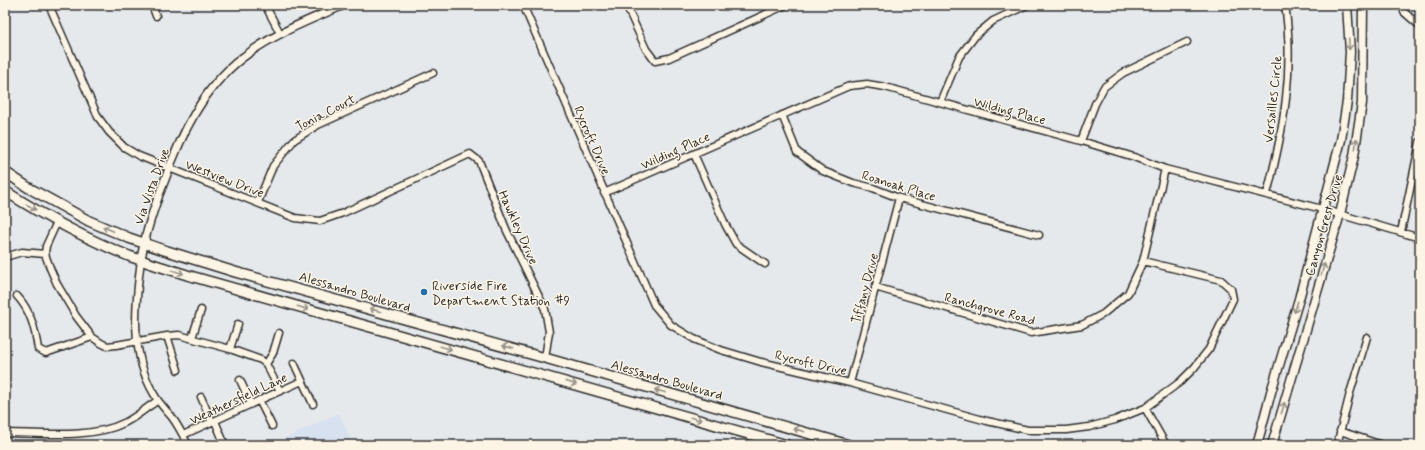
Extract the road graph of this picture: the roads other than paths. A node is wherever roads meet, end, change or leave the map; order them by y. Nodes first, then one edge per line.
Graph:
1 (49, 5) edge
2 (152, 5) edge
3 (264, 5) edge
4 (344, 5) edge
5 (531, 5) edge
6 (626, 5) edge
7 (786, 5) edge
8 (1027, 5) edge
9 (1285, 5) edge
10 (1347, 5) edge
11 (1363, 5) edge
12 (524, 7) edge
13 (1404, 12) dead end
14 (156, 16) dead end
15 (1420, 26) edge
16 (280, 33) junction
17 (1187, 42) dead end
18 (433, 73) dead end
19 (940, 102) junction
20 (782, 115) junction
21 (1081, 141) junction
22 (1420, 142) edge
23 (470, 154) joint
24 (694, 154) junction
25 (169, 169) junction
26 (1165, 169) junction
27 (5, 172) edge
28 (5, 191) edge
29 (604, 193) junction
30 (1267, 194) junction
31 (899, 198) junction
32 (258, 202) junction
33 (1322, 209) junction
34 (1340, 214) junction
35 (57, 222) junction
36 (1401, 232) junction
37 (1039, 236) dead end
38 (1420, 238) edge
39 (144, 243) junction
40 (45, 254) junction
41 (5, 257) edge
42 (141, 260) junction
43 (1143, 261) junction
44 (765, 264) dead end
45 (875, 287) junction
46 (17, 296) dead end
47 (200, 310) dead end
48 (238, 324) dead end
49 (279, 333) dead end
50 (167, 336) junction
51 (92, 337) junction
52 (1367, 337) dead end
53 (192, 338) junction
54 (137, 342) junction
55 (230, 349) junction
56 (545, 358) junction
57 (294, 363) dead end
58 (266, 364) junction
59 (178, 370) dead end
60 (240, 380) dead end
61 (302, 381) junction
62 (850, 383) junction
63 (280, 391) junction
64 (201, 397) dead end
65 (259, 400) junction
66 (157, 401) junction
67 (251, 404) junction
68 (312, 404) dead end
69 (1146, 408) junction
70 (213, 421) junction
71 (272, 426) dead end
72 (1340, 431) junction
73 (5, 433) edge
74 (183, 435) junction
75 (188, 445) edge
76 (225, 445) edge
77 (787, 445) edge
78 (850, 445) edge
79 (1166, 445) edge
80 (1257, 445) edge
81 (1272, 445) edge
82 (1337, 445) edge
83 (1382, 445) edge

1 - 25 street, Westview Drive
2 - 14 street
3 - 16 street
4 - 16 street, Via Vista Drive
5 - 12 street
6 - 7 street
8 - 19 street
9 - 30 street, Versailles Circle
10 -> 33 main road, Canyon Crest Drive
34 -> 11 main road, Canyon Crest Drive
12 - 29 street, Rycroft Drive
13 - 15 street
16 - 25 street, Via Vista Drive
17 - 21 street
18 - 32 street, Tonia Court
19 - 20 street, Wilding Place
19 - 21 street, Wilding Place
20 - 24 street, Wilding Place
20 - 31 street, Roanoak Place
21 - 26 street, Wilding Place
22 - 36 street
23 - 32 street, Westview Drive
23 - 56 street, Hawkley Drive
24 - 29 street, Wilding Place
24 - 44 street
25 - 32 street, Westview Drive
25 - 39 street, Via Vista Drive
26 - 30 street, Wilding Place
26 - 43 street, Ranchgrove Road
39 -> 27 main road, Alessandro Boulevard
28 -> 35 main road
29 - 62 street, Rycroft Drive
30 - 33 street, Wilding Place
31 - 37 street, Roanoak Place
31 - 45 street, Tiffany Drive
33 - 34 street, Wilding Place
33 -> 80 main road, Canyon Crest Drive
34 - 36 street, Wilding Place
81 -> 34 main road, Canyon Crest Drive
35 - 40 street
35 - 42 main road
36 - 38 street, Wilding Place
39 - 42 street, Via Vista Drive
56 -> 39 main road, Alessandro Boulevard
40 - 41 street
40 - 51 street
42 - 54 street, Via Vista Drive
42 -> 77 main road
43 - 45 street, Ranchgrove Road
43 - 69 street, Rycroft Drive
45 - 62 street, Tiffany Drive
46 - 51 street
47 - 53 street
48 - 55 street
49 - 58 street
50 - 53 street
50 - 54 street
50 - 59 street
51 - 54 street
52 - 72 street
53 - 55 street
54 - 66 street, Via Vista Drive
55 - 58 street
78 -> 56 main road, Alessandro Boulevard
57 - 61 street
58 - 63 street
60 - 67 street
61 - 63 street, Weathersfield Lane
61 - 68 street
62 - 69 street, Rycroft Drive
63 - 65 street, Weathersfield Lane
64 - 70 street
65 - 67 street, Weathersfield Lane
65 - 71 street
66 - 73 street
66 - 74 street, Via Vista Drive
67 - 70 street, Weathersfield Lane
69 - 79 street
70 - 74 street, Weathersfield Lane
70 - 76 street
72 - 82 street
72 - 83 street
74 - 75 street, Via Vista Drive

